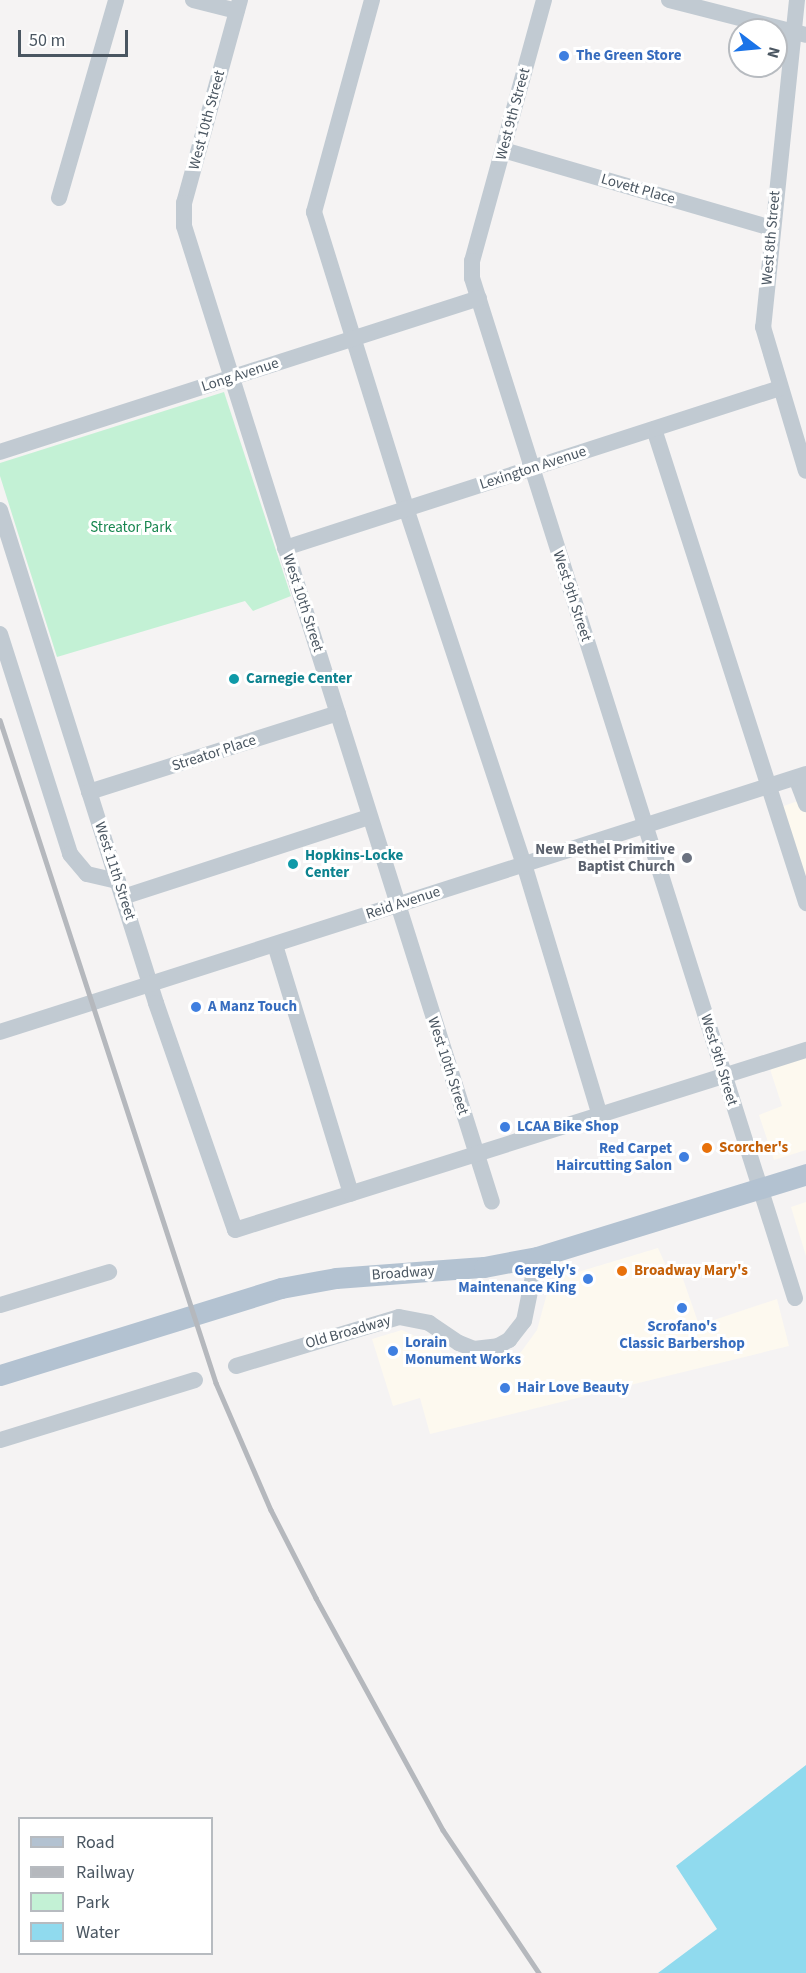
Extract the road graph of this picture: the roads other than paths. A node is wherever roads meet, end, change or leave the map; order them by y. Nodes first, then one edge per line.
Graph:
1 (116, 0) edge
2 (193, 0) edge
3 (372, 0) edge
4 (544, 0) edge
5 (669, 0) edge
6 (797, 0) edge
7 (238, 6) edge
8 (798, 33) edge
9 (503, 150) junction
10 (59, 198) dead end
11 (772, 228) junction
12 (479, 298) junction
13 (353, 339) junction
14 (232, 377) junction
15 (780, 388) junction
16 (654, 429) junction
17 (0, 452) edge
18 (531, 468) junction
19 (806, 471) edge
20 (406, 508) junction
21 (0, 510) edge
22 (285, 548) junction
23 (0, 634) edge
24 (338, 713) junction
25 (801, 776) edge
26 (768, 787) junction
27 (89, 792) junction
28 (806, 804) edge
29 (369, 817) junction
30 (646, 825) junction
31 (524, 864) junction
32 (120, 889) junction
33 (806, 903) edge
34 (397, 906) junction
35 (275, 945) junction
36 (151, 985) junction
37 (0, 1032) edge
38 (806, 1050) edge
39 (724, 1075) junction
40 (600, 1115) junction
41 (477, 1154) junction
42 (806, 1174) edge
43 (760, 1189) junction
44 (351, 1194) junction
45 (492, 1202) dead end
46 (537, 1257) junction
47 (109, 1272) dead end
48 (795, 1298) dead end
49 (0, 1305) edge
50 (236, 1366) dead end
51 (0, 1375) edge
52 (195, 1380) dead end
53 (0, 1440) edge

1 - 10 street
2 - 7 street
3 - 13 street
4 - 9 street, West 9th Street
5 - 8 street
6 - 8 street, West 8th Street
7 - 14 street, West 10th Street
8 - 11 street, West 8th Street
9 - 11 street, Lovett Place
9 - 12 street, West 9th Street
11 - 15 street, West 8th Street
12 - 13 street, Long Avenue
12 - 18 street, West 9th Street
13 - 14 street, Long Avenue
13 - 20 street
14 - 17 street, Long Avenue
14 - 22 street, West 10th Street
15 - 16 street, Lexington Avenue
15 - 19 street, West 8th Street
16 - 18 street, Lexington Avenue
16 - 26 street
18 - 20 street, Lexington Avenue
18 - 30 street, West 9th Street
20 - 22 street, Lexington Avenue
20 - 31 street
21 - 27 street, West 11th Street
22 - 24 street, West 10th Street
23 - 32 street
24 - 27 street, Streator Place
24 - 29 street, West 10th Street
25 - 26 street, Reid Avenue
25 - 28 street
26 - 30 street, Reid Avenue
26 - 33 street
27 - 32 street, West 11th Street
29 - 32 street
29 - 34 street, West 10th Street
30 - 31 street, Reid Avenue
30 - 39 street, West 9th Street
31 - 34 street, Reid Avenue
31 - 40 street
32 - 36 street, West 11th Street
34 - 35 street, Reid Avenue
34 - 41 street, West 10th Street
35 - 36 street, Reid Avenue
35 - 44 street
36 - 37 street, Reid Avenue
36 - 44 street, West 11th Street
38 - 39 street
39 - 40 street
39 - 43 street, West 9th Street
40 - 41 street
41 - 44 street
41 - 45 street, West 10th Street
42 - 43 main road, Broadway
43 - 46 main road, Broadway
43 - 48 street, West 9th Street
46 - 50 street, Old Broadway
46 - 51 main road, Broadway
47 - 49 street
52 - 53 street

